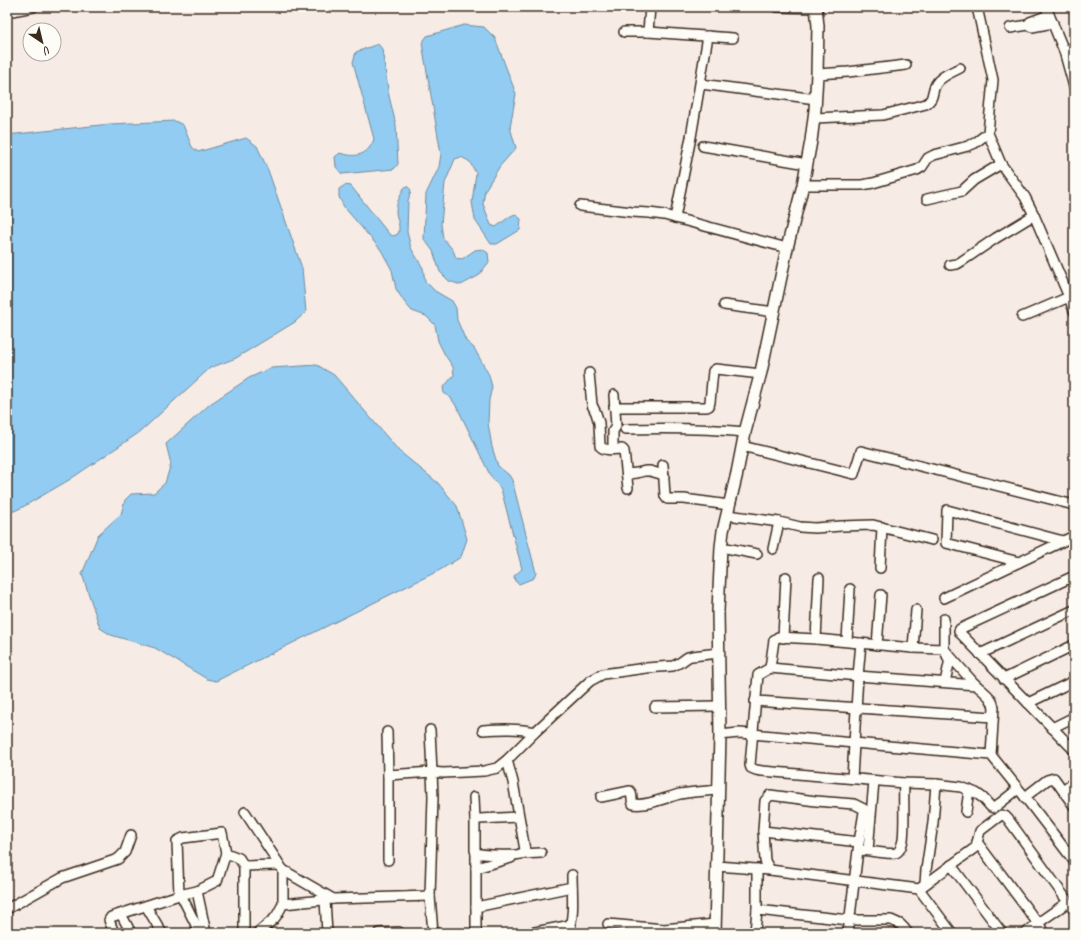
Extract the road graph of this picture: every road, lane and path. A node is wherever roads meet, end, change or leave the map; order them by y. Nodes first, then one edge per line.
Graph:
1 (33, 7) edge
2 (650, 7) edge
3 (777, 7) edge
4 (977, 7) edge
5 (816, 8) edge
6 (7, 12) edge
7 (1050, 15) edge
8 (1010, 28) dead end
9 (624, 32) dead end
10 (648, 32) junction
11 (708, 36) junction
12 (733, 38) dead end
13 (1074, 47) edge
14 (1064, 51) junction
15 (906, 65) dead end
16 (960, 68) dead end
17 (817, 74) junction
18 (701, 84) junction
19 (1074, 87) edge
20 (816, 98) junction
21 (814, 118) junction
22 (988, 133) junction
23 (703, 146) dead end
24 (807, 164) junction
25 (1001, 164) junction
26 (803, 185) junction
27 (927, 199) dead end
28 (580, 206) dead end
29 (1034, 215) junction
30 (675, 218) junction
31 (787, 248) junction
32 (950, 265) dead end
33 (1069, 297) junction
34 (724, 305) dead end
35 (1074, 311) edge
36 (774, 312) junction
37 (1022, 317) dead end
38 (589, 372) dead end
39 (761, 374) junction
40 (614, 395) dead end
41 (614, 407) junction
42 (625, 429) dead end
43 (745, 432) junction
44 (742, 446) junction
45 (614, 449) junction
46 (663, 464) dead end
47 (627, 474) junction
48 (664, 475) junction
49 (628, 488) dead end
50 (1074, 505) edge
51 (728, 510) junction
52 (779, 522) junction
53 (882, 527) junction
54 (1074, 536) edge
55 (932, 540) dead end
56 (1063, 541) junction
57 (721, 548) junction
58 (773, 549) dead end
59 (757, 554) dead end
60 (1019, 562) junction
61 (880, 568) dead end
62 (1074, 576) edge
63 (786, 577) dead end
64 (819, 578) dead end
65 (850, 589) dead end
66 (881, 595) dead end
67 (944, 598) dead end
68 (916, 610) dead end
69 (1074, 610) edge
70 (944, 618) dead end
71 (783, 638) junction
72 (816, 639) junction
73 (847, 642) junction
74 (861, 643) junction
75 (877, 645) junction
76 (1074, 645) edge
77 (913, 648) junction
78 (944, 650) junction
79 (719, 653) junction
80 (980, 654) junction
81 (770, 668) junction
82 (858, 676) junction
83 (1004, 679) junction
84 (1074, 681) edge
85 (945, 682) junction
86 (976, 685) junction
87 (755, 700) junction
88 (1028, 703) junction
89 (719, 706) junction
90 (654, 707) dead end
91 (856, 708) junction
92 (993, 717) junction
93 (1074, 717) edge
94 (1052, 728) junction
95 (430, 730) dead end
96 (483, 730) dead end
97 (387, 732) dead end
98 (535, 732) junction
99 (752, 734) junction
100 (720, 735) junction
101 (854, 743) junction
102 (1074, 750) edge
103 (991, 755) junction
104 (507, 760) junction
105 (432, 772) junction
106 (388, 775) junction
107 (852, 778) junction
108 (874, 781) junction
109 (1074, 782) edge
110 (904, 783) junction
111 (936, 784) junction
112 (1018, 788) junction
113 (718, 790) junction
114 (969, 790) junction
115 (1063, 790) junction
116 (1025, 796) junction
117 (474, 797) dead end
118 (601, 797) dead end
119 (1074, 806) edge
120 (245, 812) dead end
121 (966, 812) dead end
122 (519, 817) junction
123 (475, 820) junction
124 (763, 831) junction
125 (131, 835) dead end
126 (977, 842) junction
127 (862, 848) junction
128 (227, 853) junction
129 (476, 853) junction
130 (541, 853) dead end
131 (519, 854) junction
132 (388, 860) dead end
133 (1074, 861) edge
134 (951, 865) junction
135 (244, 866) junction
136 (717, 866) junction
137 (281, 868) junction
138 (476, 868) junction
139 (757, 869) junction
140 (770, 870) junction
141 (572, 875) dead end
142 (854, 881) junction
143 (572, 886) junction
144 (922, 886) junction
145 (197, 891) junction
146 (180, 895) junction
147 (430, 896) junction
148 (329, 899) junction
149 (1068, 902) junction
150 (283, 904) junction
151 (146, 906) junction
152 (476, 907) junction
153 (7, 909) edge
154 (756, 910) junction
155 (1074, 910) edge
156 (121, 914) junction
157 (849, 920) junction
158 (1038, 923) junction
159 (608, 924) dead end
160 (399, 929) edge
161 (570, 929) edge
162 (715, 929) edge
163 (550, 931) edge
164 (758, 932) edge
165 (114, 933) edge
166 (131, 933) edge
167 (162, 933) edge
168 (200, 933) edge
169 (206, 933) edge
170 (244, 933) edge
171 (257, 933) edge
172 (326, 933) edge
173 (379, 933) edge
174 (433, 933) edge
175 (476, 933) edge
176 (530, 933) edge
177 (848, 933) edge
178 (908, 933) edge
179 (952, 933) edge
180 (1002, 933) edge
181 (1026, 933) edge
182 (1045, 933) edge

1 - 6 street
2 - 10 street
3 - 5 street
4 - 22 street
5 - 17 street
7 - 8 street
7 - 14 street
9 - 10 street
10 - 11 street
11 - 12 street
11 - 18 street
13 - 14 street
14 - 19 street
15 - 17 street
16 - 21 street
17 - 20 street
18 - 20 street
18 - 30 street
20 - 21 street
21 - 24 street
22 - 25 street
22 - 26 street
23 - 24 street
24 - 26 street
25 - 27 street
25 - 29 street
26 - 31 street
28 - 30 street
29 - 32 street
29 - 33 street
30 - 31 street
31 - 36 street
33 - 35 street
33 - 37 street
34 - 36 street
36 - 39 street
38 - 45 street
39 - 41 street
39 - 43 street
40 - 41 street
41 - 45 street
42 - 43 street
43 - 44 street
44 - 50 street
44 - 51 street
45 - 47 street
46 - 48 street
47 - 48 street
47 - 49 street
48 - 51 street
51 - 52 street
51 - 57 street
52 - 53 street
52 - 58 street
53 - 55 street
53 - 61 street
54 - 56 street
56 - 60 street
56 - 60 street
57 - 59 street
57 - 79 street
60 - 67 street
62 - 80 street
63 - 71 street
64 - 72 street
65 - 73 street
66 - 75 street
68 - 77 street
69 - 80 street
70 - 78 street
71 - 72 street
71 - 81 street
72 - 73 street
73 - 74 street
74 - 75 street
74 - 82 street
75 - 77 street
76 - 83 street
77 - 78 street
78 - 85 street
78 - 86 street
79 - 89 street
79 - 98 street
80 - 83 street
81 - 82 street
81 - 87 street
82 - 85 street
82 - 91 street
83 - 88 street
84 - 88 street
85 - 86 street
86 - 92 street
87 - 91 street
87 - 99 street
88 - 94 street
89 - 90 street
89 - 100 street
91 - 92 street
91 - 101 street
92 - 103 street
93 - 94 street
94 - 102 street
95 - 105 street
96 - 98 street
97 - 106 street
98 - 104 street
99 - 100 street
99 - 101 street
99 - 107 street
100 - 113 street
101 - 103 street
101 - 107 street
103 - 112 street
104 - 105 street
104 - 122 street
105 - 106 street
105 - 147 street
106 - 132 street
107 - 108 street
108 - 110 street
108 - 127 street
109 - 115 street
110 - 111 street
110 - 127 street
111 - 114 street
111 - 144 street
112 - 114 street
112 - 116 street
113 - 118 street
113 - 136 street
114 - 121 street
115 - 116 street
115 - 119 street
116 - 133 street
117 - 123 street
120 - 137 street
122 - 123 street
122 - 131 street
123 - 129 street
124 - 127 street
124 - 127 street
124 - 140 street
125 - 153 street
126 - 134 street
126 - 149 street
126 - 158 street
127 - 142 street
128 - 135 street
128 - 145 street
128 - 146 street
129 - 131 street
129 - 138 street
130 - 131 street
131 - 138 street
134 - 144 street
134 - 180 street
135 - 137 street
135 - 170 street
136 - 139 street
136 - 162 street
137 - 148 street
137 - 150 street
138 - 152 street
139 - 140 street
139 - 154 street
140 - 142 street
141 - 143 street
142 - 144 street
142 - 157 street
143 - 152 street
143 - 161 street
144 - 179 street
145 - 146 street
145 - 169 street
146 - 151 street
146 - 168 street
147 - 148 street
147 - 174 street
148 - 150 street
148 - 172 street
149 - 155 street
149 - 158 street
150 - 171 street
151 - 156 street
151 - 167 street
152 - 175 street
154 - 157 street
154 - 164 street
156 - 165 street
156 - 166 street
157 - 177 street
157 - 178 street
158 - 181 street
158 - 182 street
159 - 162 street
160 - 173 street
161 - 163 street
163 - 176 street

